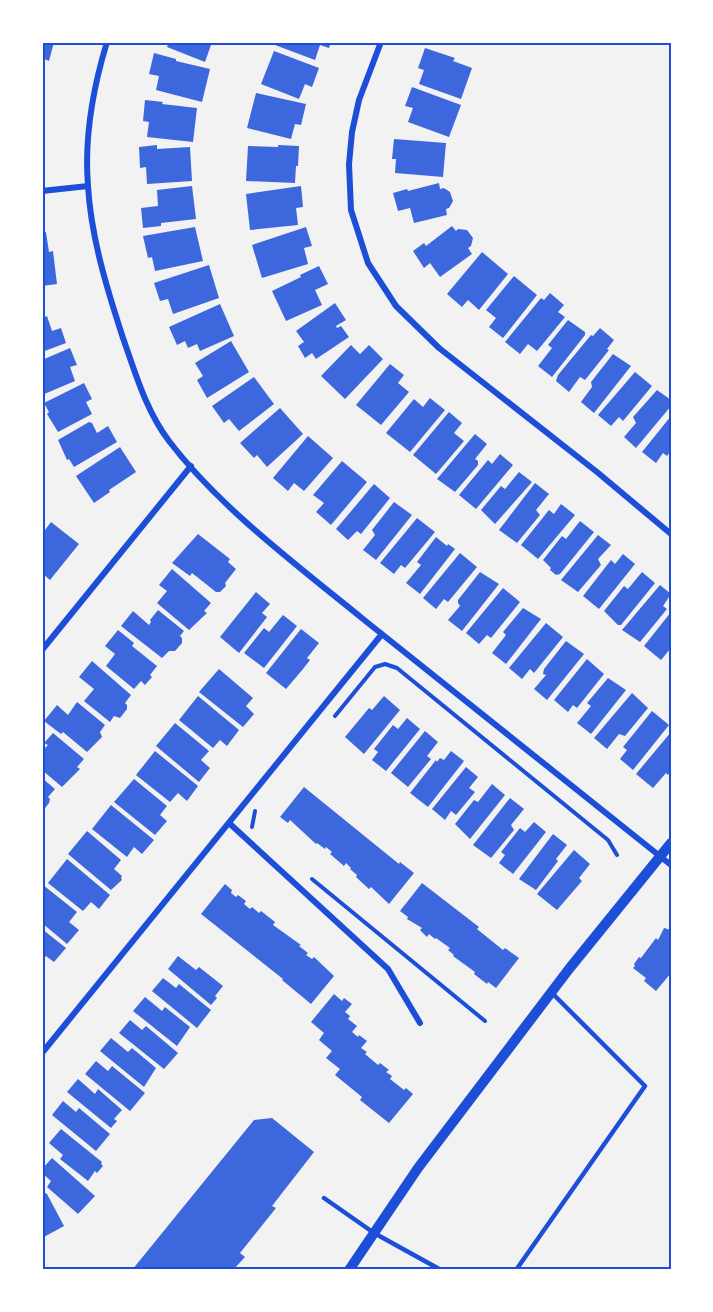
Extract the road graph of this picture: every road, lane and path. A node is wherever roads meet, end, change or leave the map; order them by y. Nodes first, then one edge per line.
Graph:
1 (107, 42) edge
2 (381, 42) edge
3 (88, 186) junction
4 (42, 190) edge
5 (190, 466) junction
6 (671, 534) edge
7 (382, 634) junction
8 (42, 649) edge
9 (330, 721) dead end
10 (255, 811) dead end
11 (229, 824) junction
12 (253, 831) dead end
13 (671, 843) edge
14 (617, 855) dead end
15 (660, 856) junction
16 (671, 865) edge
17 (306, 875) dead end
18 (551, 993) junction
19 (485, 1021) dead end
20 (420, 1023) dead end
21 (42, 1053) edge
22 (324, 1198) dead end
23 (374, 1233) junction
24 (349, 1270) edge
25 (441, 1270) edge
26 (516, 1270) edge

1 - 3 street
2 - 6 street
3 - 4 street
3 - 5 street
5 - 7 street
5 - 8 street
7 - 11 street
7 - 15 street
9 - 14 path
10 - 12 path
11 - 20 street
11 - 21 street
13 - 15 street
15 - 16 street
15 - 18 street
17 - 19 path
18 - 23 street
18 - 26 lane
22 - 23 lane
23 - 24 street
23 - 25 lane

